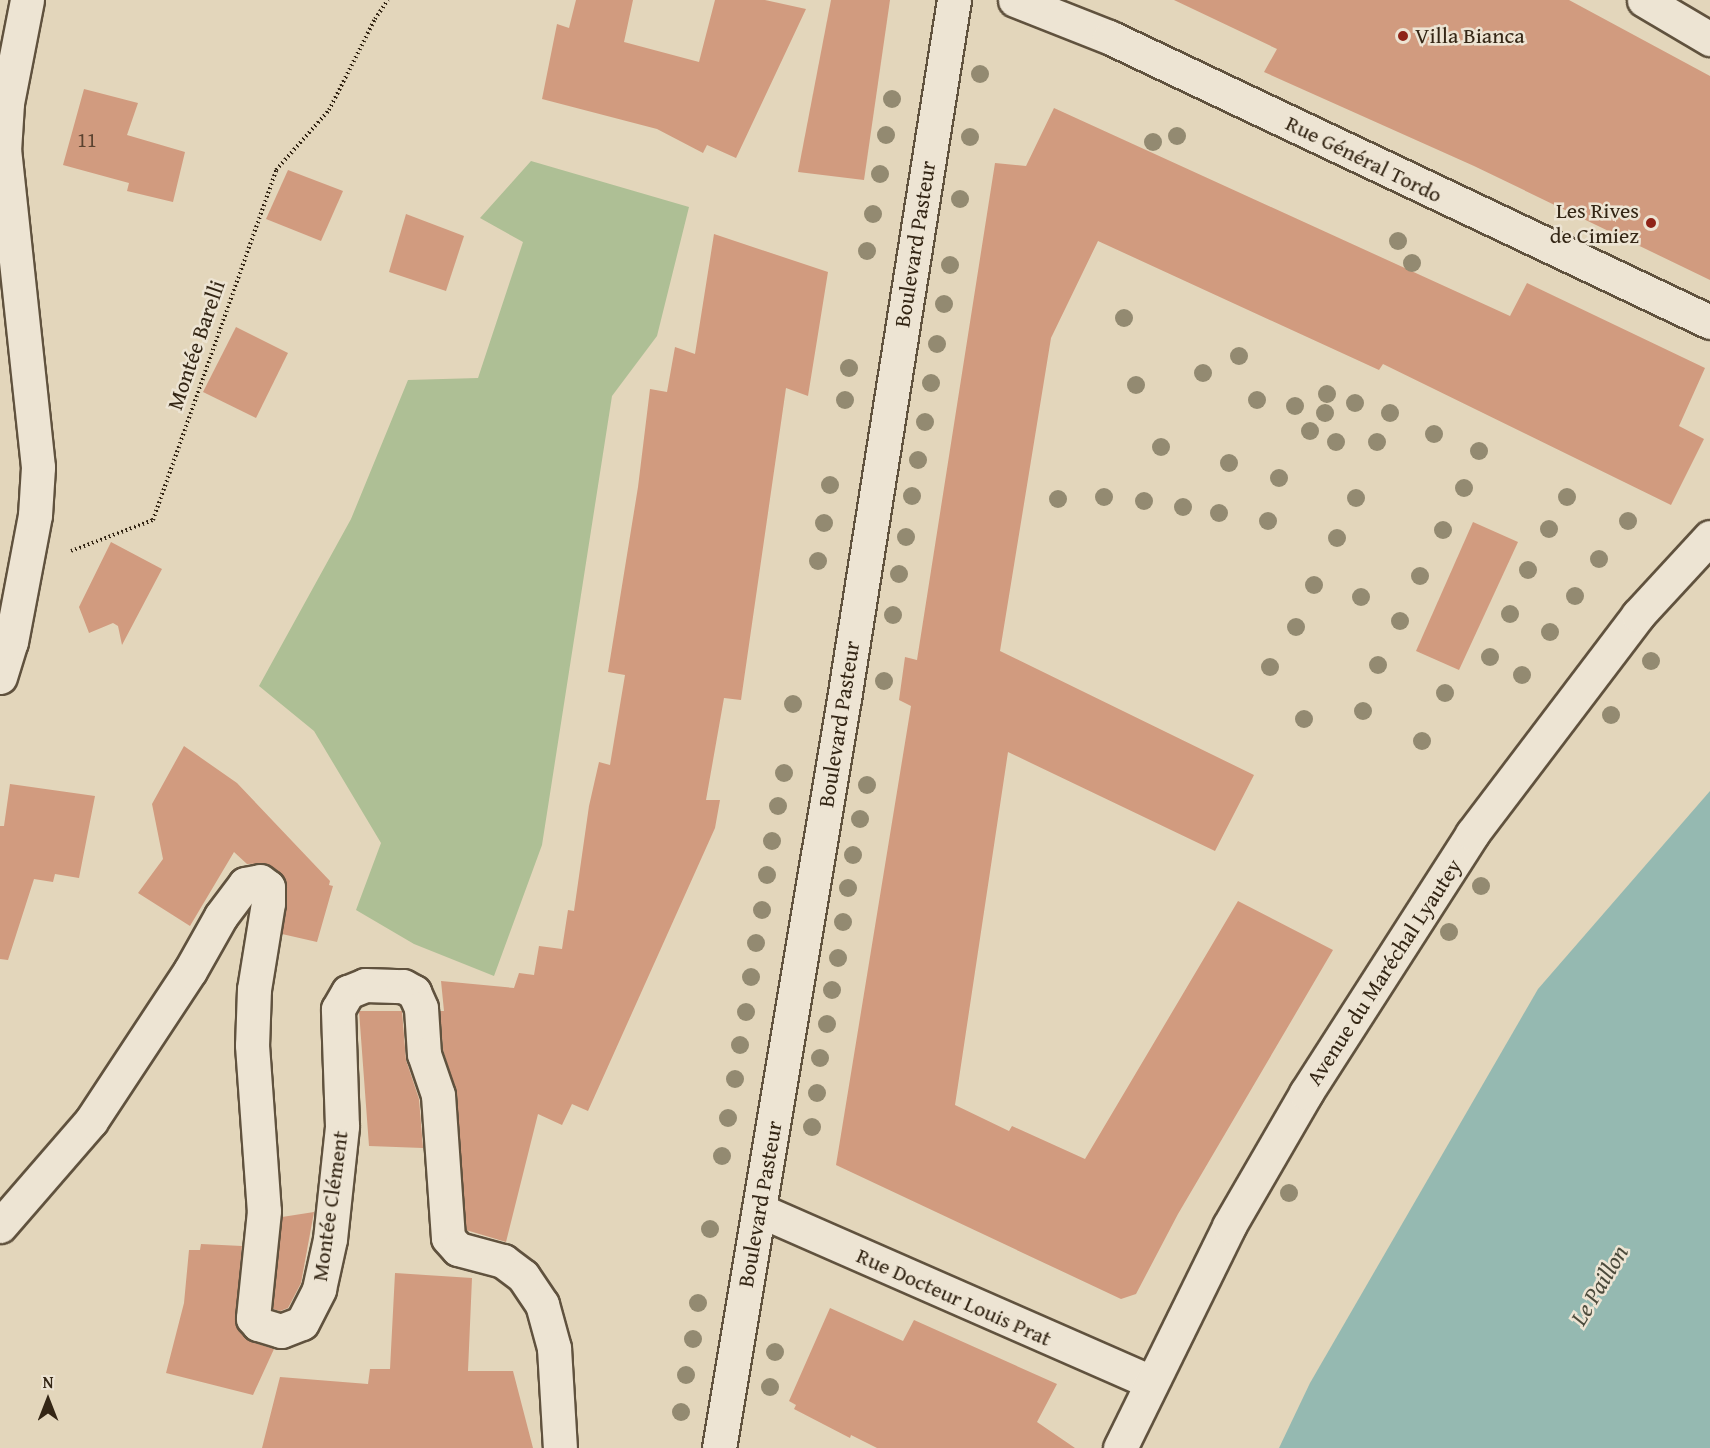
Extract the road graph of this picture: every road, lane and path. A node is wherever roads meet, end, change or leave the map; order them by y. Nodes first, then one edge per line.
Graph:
1 (27, 0) edge
2 (388, 0) edge
3 (954, 0) edge
4 (1015, 0) edge
5 (1644, 0) edge
6 (1710, 39) edge
7 (1710, 322) edge
8 (1710, 537) edge
9 (68, 561) dead end
10 (0, 677) edge
11 (759, 1210) junction
12 (0, 1226) edge
13 (1151, 1382) junction
14 (560, 1448) edge
15 (719, 1448) edge
16 (1120, 1448) edge

1 - 10 street
2 - 9 path, Montée Barelli
3 - 11 street, Boulevard Pasteur
4 - 7 street, Rue Général Tordo
5 - 6 street
8 - 13 street, Avenue du Maréchal Lyautey
11 - 13 street, Rue Docteur Louis Prat
11 - 15 street, Boulevard Pasteur
12 - 14 street, Montée Clément
13 - 16 street, Avenue du Maréchal Lyautey

